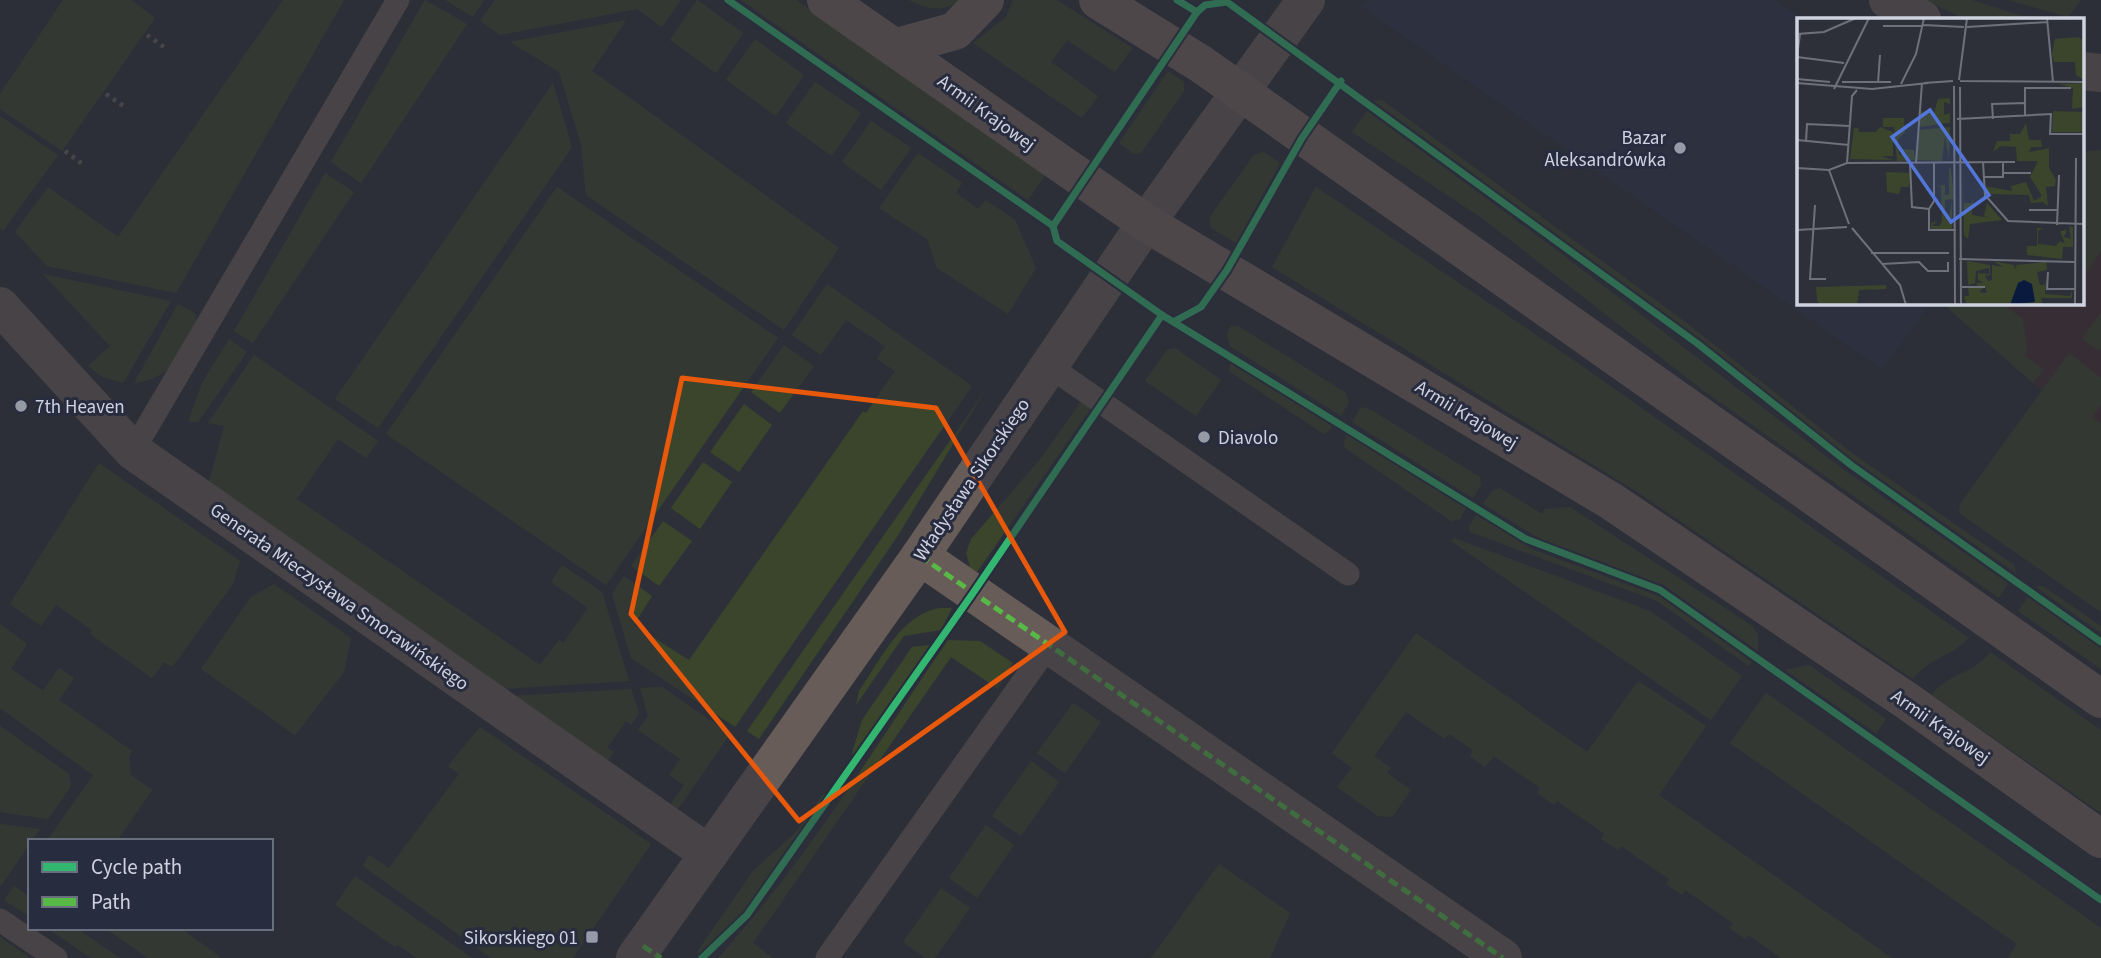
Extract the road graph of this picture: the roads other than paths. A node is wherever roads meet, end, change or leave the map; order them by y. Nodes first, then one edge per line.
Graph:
1 (398, 0) edge
2 (826, 0) edge
3 (985, 0) edge
4 (1098, 0) edge
5 (1306, 0) edge
6 (1888, 0) edge
7 (1920, 18) edge
8 (897, 47) junction
9 (1241, 95) junction
10 (1146, 223) junction
11 (0, 306) edge
12 (1049, 366) junction
13 (132, 451) junction
14 (920, 556) junction
15 (1348, 574) dead end
16 (1049, 645) junction
17 (2101, 699) edge
18 (2101, 839) edge
19 (709, 854) junction
20 (0, 920) edge
21 (647, 954) edge
22 (56, 958) edge
23 (827, 958) edge
24 (1503, 958) edge

1 - 13 lane
2 - 8 main road, Armii Krajowej
3 - 8 main road
4 - 9 main road
5 - 9 street, Władysława Sikorskiego
6 - 7 street
8 - 10 main road, Armii Krajowej
9 - 10 street, Władysława Sikorskiego
9 - 17 main road
10 - 12 street, Władysława Sikorskiego
10 - 18 main road, Armii Krajowej
11 - 13 street, Generała Mieczysława Smorawińskiego
12 - 14 street, Władysława Sikorskiego
12 - 15 lane
13 - 19 street, Generała Mieczysława Smorawińskiego
14 - 16 street
14 - 19 street, Władysława Sikorskiego
16 - 23 lane
16 - 24 street
19 - 21 street, Władysława Sikorskiego
20 - 22 lane

